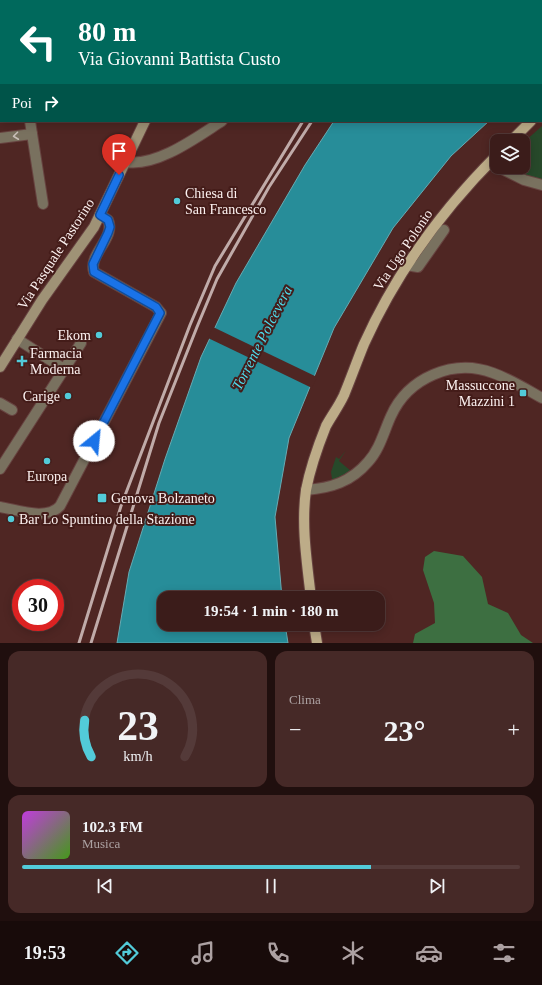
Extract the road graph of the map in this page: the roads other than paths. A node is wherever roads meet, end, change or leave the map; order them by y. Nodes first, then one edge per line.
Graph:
1 (30, 122) edge
2 (145, 122) edge
3 (220, 122) edge
4 (530, 122) edge
5 (32, 134) junction
6 (518, 134) edge
7 (0, 138) edge
8 (126, 162) junction
9 (490, 171) edge
10 (512, 174) edge
11 (542, 185) edge
12 (43, 204) dead end
13 (100, 215) junction
14 (444, 230) dead end
15 (406, 266) junction
16 (17, 339) junction
17 (81, 343) dead end
18 (0, 367) edge
19 (64, 369) junction
20 (542, 398) edge
21 (0, 403) edge
22 (12, 410) dead end
23 (3, 457) edge
24 (0, 469) edge
25 (306, 490) junction
26 (0, 507) edge
27 (310, 591) edge
28 (315, 631) edge
29 (317, 643) edge

1 - 5 street
2 - 8 main road, Via Pasquale Pastorino
3 - 8 street
4 - 6 main road
5 -> 7 street
5 - 12 street
8 - 13 main road, Via Pasquale Pastorino
9 - 15 main road, Via Ugo Polonio
10 - 11 street
13 - 16 main road, Via Pasquale Pastorino
13 - 26 street
14 - 15 street
15 - 25 main road, Via Ugo Polonio
16 - 18 main road, Via Pasquale Pastorino
16 - 19 street
17 - 19 street
19 - 23 street
20 - 25 street
21 - 22 street
23 - 24 street
25 - 27 main road, Via Ugo Polonio
28 - 29 main road

